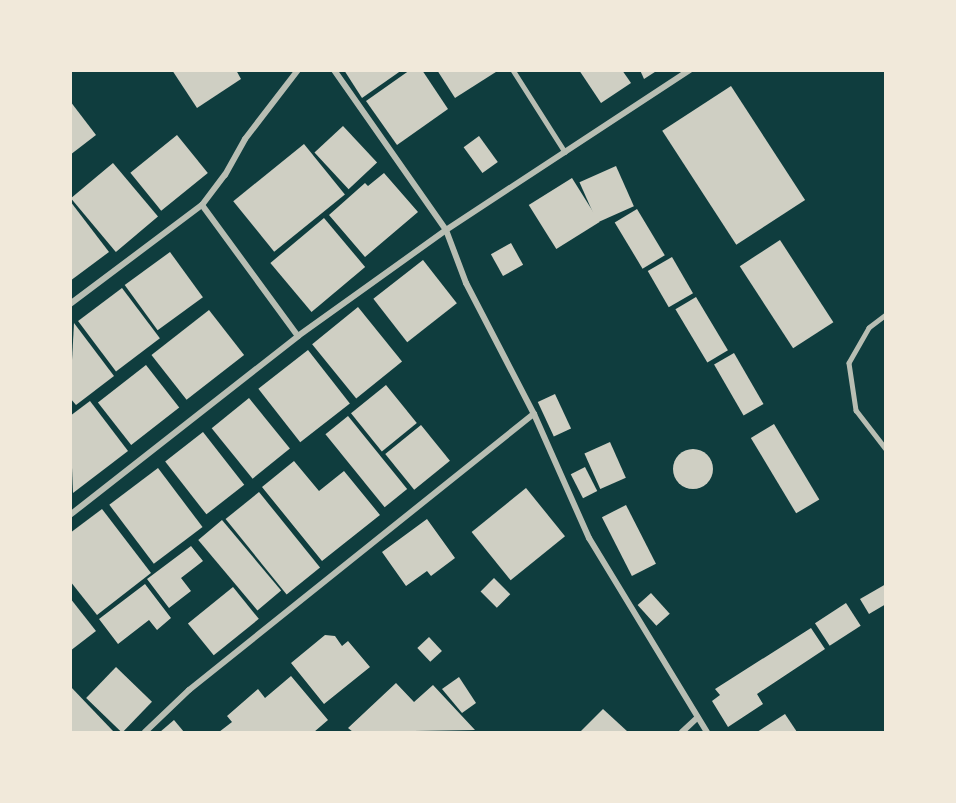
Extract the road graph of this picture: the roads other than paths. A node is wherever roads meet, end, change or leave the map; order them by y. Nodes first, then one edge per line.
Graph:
1 (298, 70) edge
2 (334, 70) edge
3 (513, 70) edge
4 (690, 70) edge
5 (565, 152) junction
6 (202, 205) junction
7 (446, 230) junction
8 (70, 304) edge
9 (885, 315) edge
10 (298, 336) junction
11 (534, 414) junction
12 (885, 449) edge
13 (70, 514) edge
14 (697, 718) junction
15 (145, 732) edge
16 (682, 732) edge
17 (707, 732) edge

1 - 6 street
2 - 7 street
3 - 5 lane
4 - 5 street
5 - 7 street
6 - 8 street
6 - 10 street
7 - 10 street
7 - 11 street
9 - 12 lane
10 - 13 street
11 - 14 street
11 - 15 street
14 - 16 street
14 - 17 street

